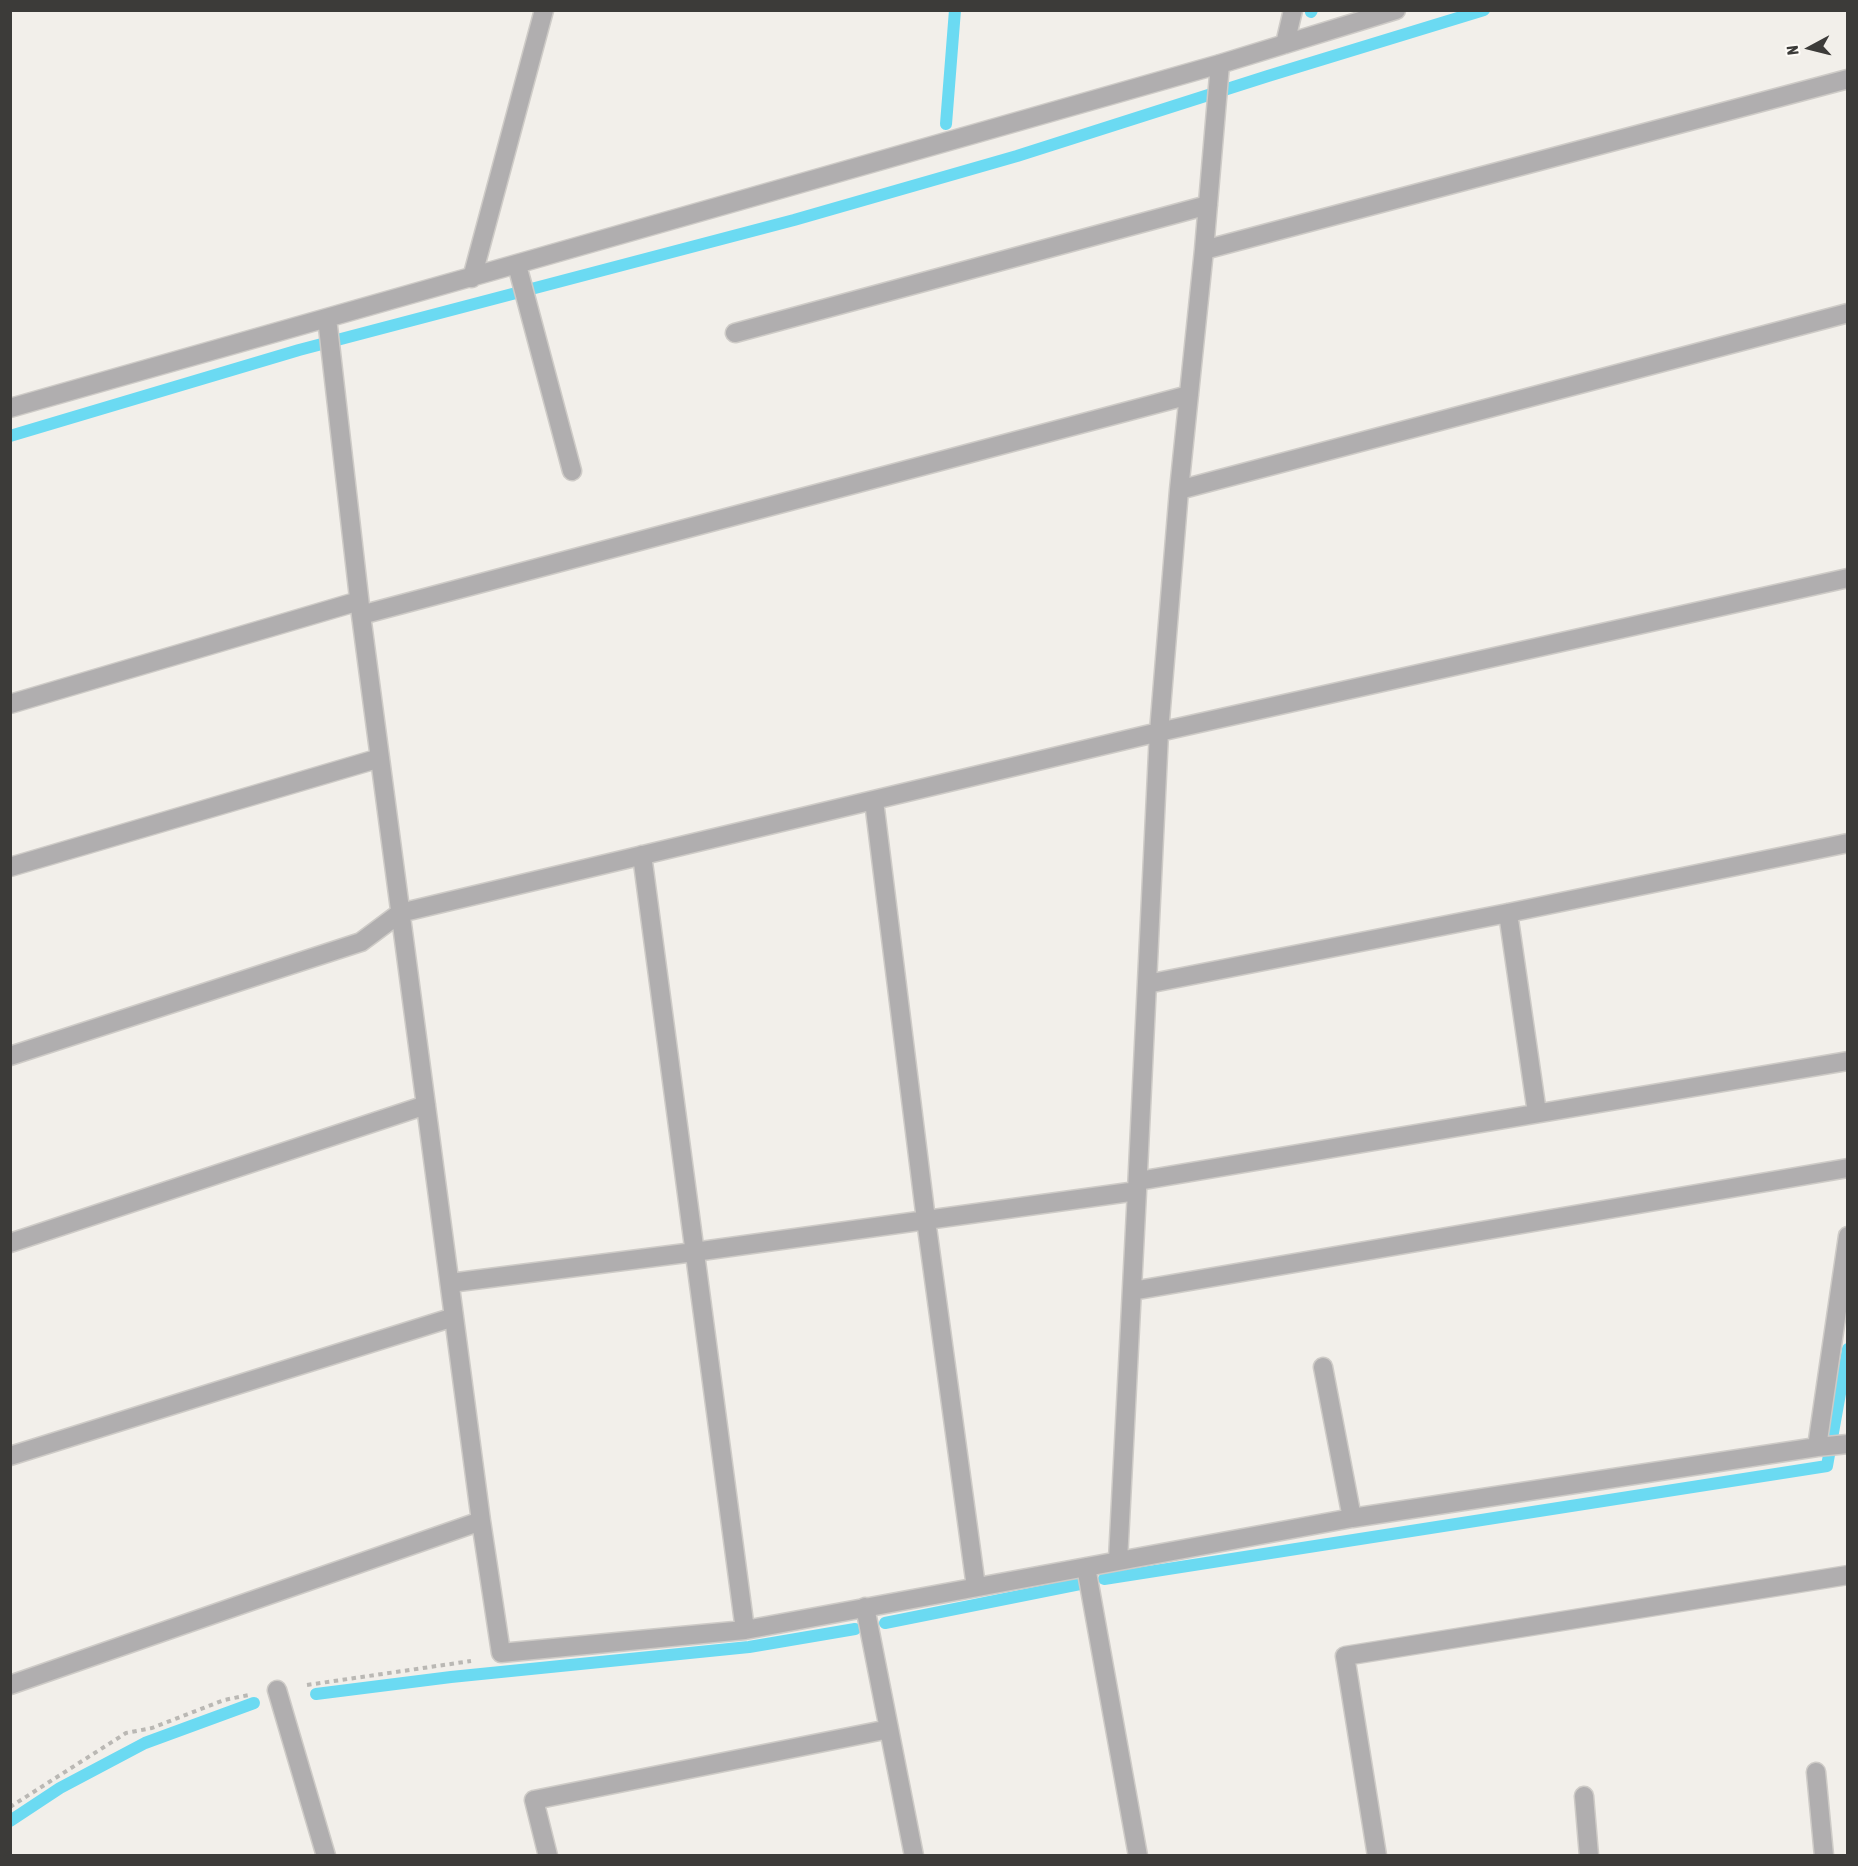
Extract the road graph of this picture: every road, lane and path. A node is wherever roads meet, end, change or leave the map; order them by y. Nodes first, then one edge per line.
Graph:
1 (544, 10) edge
2 (1293, 10) edge
3 (1396, 10) edge
4 (1285, 44) junction
5 (1220, 64) junction
6 (1848, 79) edge
7 (1208, 205) junction
8 (1204, 250) junction
9 (519, 272) junction
10 (472, 278) junction
11 (1848, 313) edge
12 (735, 333) dead end
13 (329, 334) junction
14 (1189, 395) junction
15 (10, 408) edge
16 (572, 471) dead end
17 (1179, 490) junction
18 (1848, 578) edge
19 (360, 608) junction
20 (10, 704) edge
21 (1159, 732) junction
22 (380, 758) junction
23 (874, 801) junction
24 (1848, 843) edge
25 (642, 855) junction
26 (10, 867) edge
27 (400, 913) junction
28 (1508, 913) junction
29 (1147, 984) junction
30 (10, 1056) edge
31 (1848, 1061) edge
32 (426, 1106) junction
33 (1537, 1113) junction
34 (1848, 1168) edge
35 (1138, 1186) junction
36 (926, 1220) junction
37 (1848, 1236) edge
38 (10, 1242) edge
39 (694, 1252) junction
40 (450, 1283) junction
41 (1132, 1291) junction
42 (454, 1317) junction
43 (1323, 1367) dead end
44 (1831, 1446) edge
45 (10, 1456) edge
46 (1352, 1518) junction
47 (481, 1521) junction
48 (1118, 1560) junction
49 (1086, 1567) junction
50 (1848, 1575) edge
51 (976, 1587) junction
52 (865, 1607) junction
53 (744, 1630) junction
54 (501, 1653) junction
55 (10, 1685) edge
56 (277, 1690) junction
57 (889, 1729) junction
58 (1816, 1772) dead end
59 (1584, 1796) dead end
60 (10, 1807) edge
61 (326, 1856) edge
62 (548, 1856) edge
63 (914, 1856) edge
64 (1138, 1856) edge
65 (1377, 1856) edge
66 (1589, 1856) edge
67 (1824, 1856) edge

1 - 10 street
2 - 4 street
3 - 4 street
4 - 5 street
5 - 7 street
5 - 9 street
6 - 8 street
7 - 8 street
7 - 12 street
8 - 14 street
9 - 10 street
9 - 16 street
10 - 13 street
11 - 17 street
13 - 15 street
13 - 19 street
14 - 17 street
14 - 19 street
17 - 21 street
18 - 21 street
19 - 20 street
19 - 22 street
21 - 23 street
21 - 29 street
22 - 26 street
22 - 27 street
23 - 25 street
23 - 36 street
24 - 28 street
25 - 27 street
25 - 39 street
27 - 30 street
27 - 32 street
28 - 29 street
28 - 33 street
29 - 35 street
31 - 33 street
32 - 38 street
32 - 40 street
33 - 35 street
34 - 41 street
35 - 36 street
35 - 41 street
36 - 39 street
36 - 51 street
37 - 44 street
39 - 40 street
39 - 53 street
40 - 42 street
41 - 48 street
42 - 45 street
42 - 47 street
43 - 46 street
44 - 46 street
46 - 48 street
47 - 54 street
47 - 55 street
48 - 49 street
49 - 51 street
49 - 64 street
50 - 65 street
51 - 52 street
52 - 53 street
52 - 57 street
53 - 54 street
54 - 56 path
56 - 60 path
56 - 61 street
57 - 62 street
57 - 63 street
58 - 67 street
59 - 66 street

